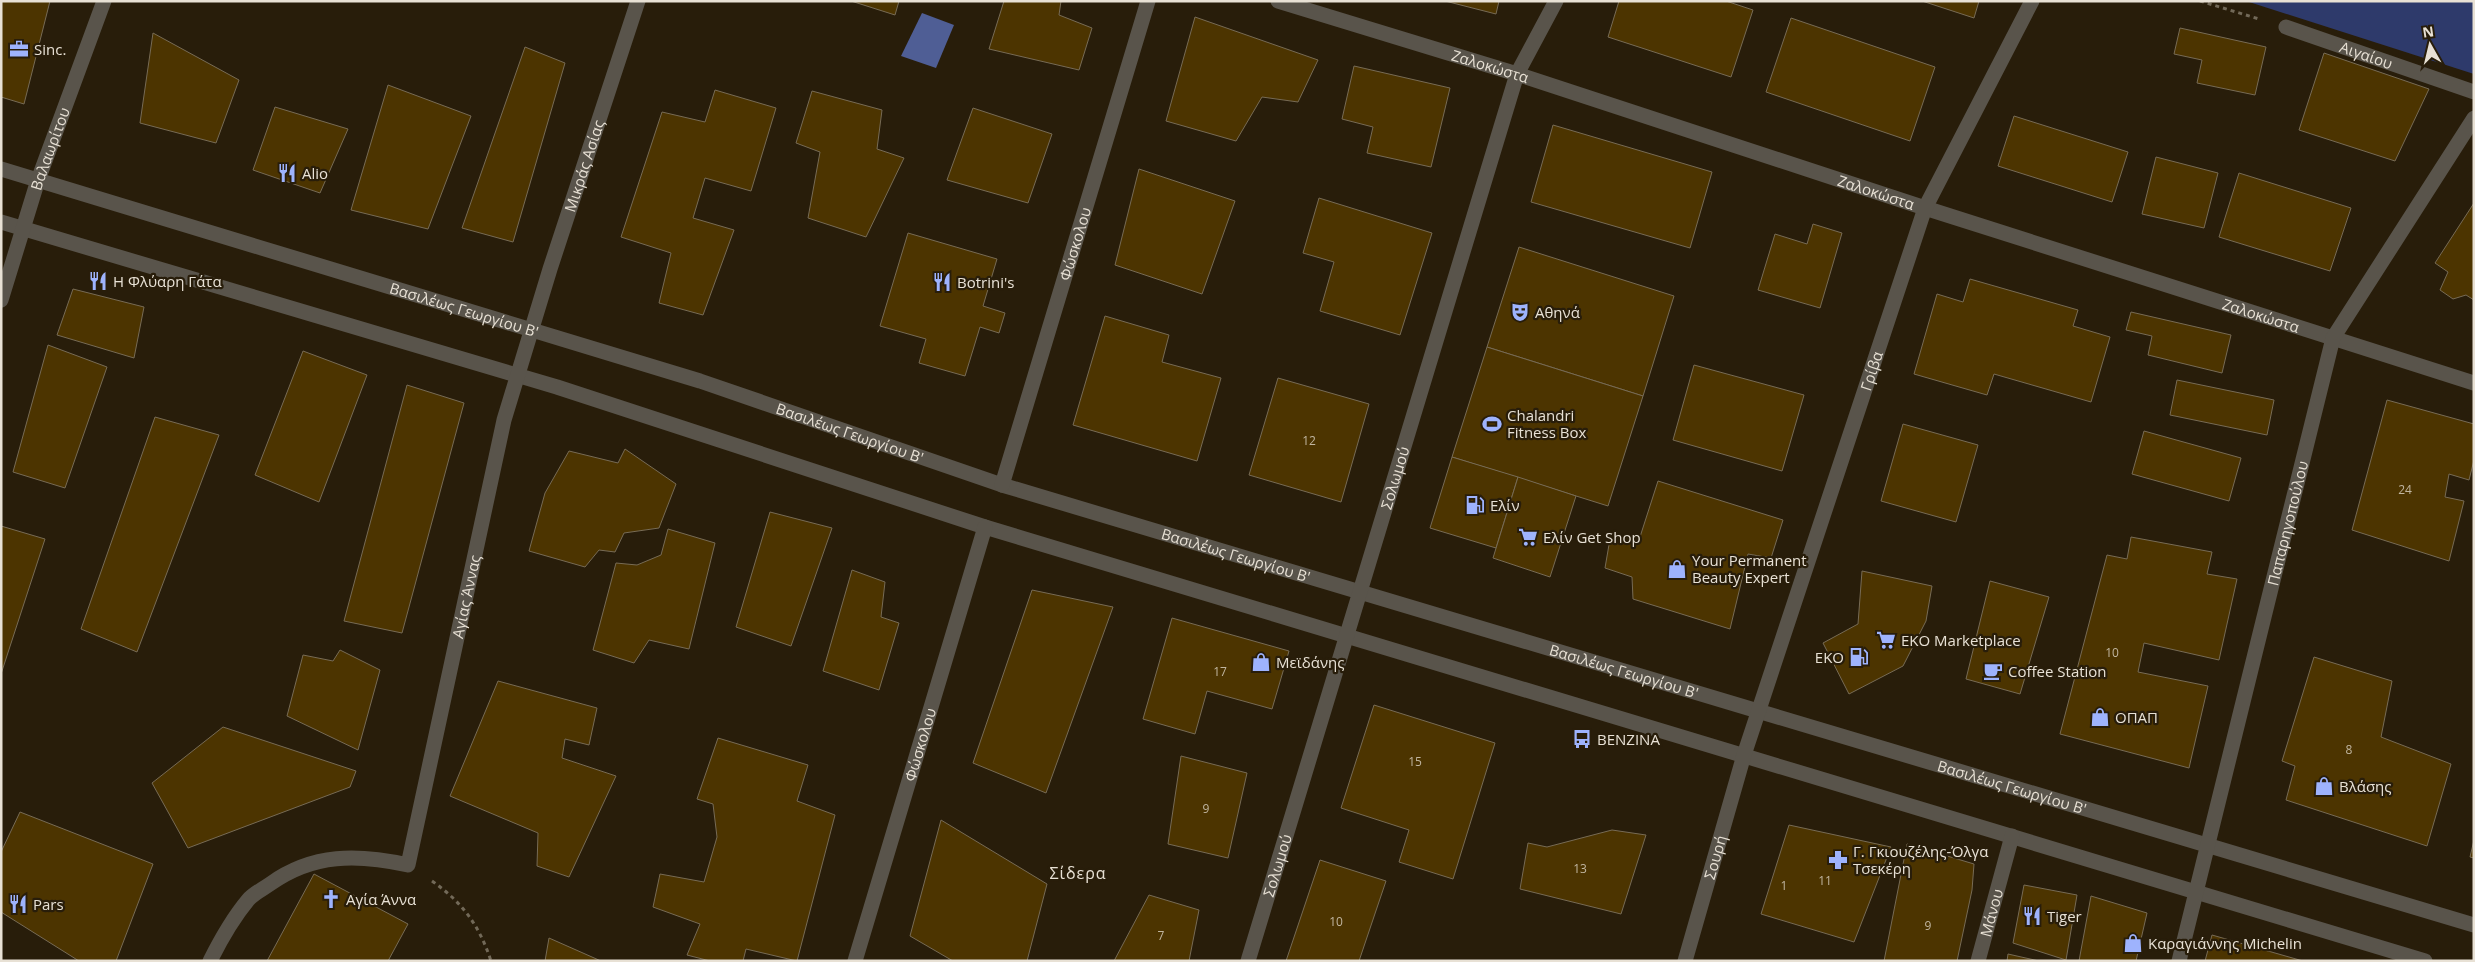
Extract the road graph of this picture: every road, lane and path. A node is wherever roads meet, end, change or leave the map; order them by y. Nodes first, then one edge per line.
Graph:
1 (104, 1) edge
2 (638, 1) edge
3 (1148, 1) edge
4 (1278, 1) edge
5 (1556, 1) edge
6 (2032, 1) edge
7 (2200, 1) edge
8 (2286, 27) joint
9 (1517, 74) junction
10 (2474, 92) edge
11 (2474, 118) edge
12 (1, 169) edge
13 (38, 180) junction
14 (1926, 208) junction
15 (1, 222) edge
16 (22, 228) junction
17 (1, 300) edge
18 (531, 330) junction
19 (2333, 338) junction
20 (517, 375) junction
21 (2474, 383) edge
22 (1002, 485) junction
23 (985, 526) junction
24 (1359, 592) junction
25 (1347, 635) junction
26 (1758, 712) junction
27 (1744, 756) junction
28 (2012, 836) junction
29 (2209, 846) junction
30 (408, 865) junction
31 (2198, 892) junction
32 (2474, 925) edge
33 (210, 961) edge
34 (491, 961) edge
35 (855, 961) edge
36 (1248, 961) edge
37 (1685, 961) edge
38 (1978, 961) edge
39 (2180, 961) edge
40 (2425, 961) edge

1 - 13 street, Βαλαωρίτου
2 - 18 street, Μικράς Ασίας
3 - 22 street, Φώσκολου
4 - 9 street, Ζαλοκώστα
5 - 9 street, Σολωμού
6 - 14 street, Γρίβα
7 - 8 path
8 - 10 street, Αιγαίου
9 - 14 street, Ζαλοκώστα
9 - 24 street, Σολωμού
11 - 19 street, Παπαρηγοπούλου
12 - 13 street, Βασιλέως Γεωργίου Β'
13 - 16 street, Βαλαωρίτου
13 - 18 street, Βασιλέως Γεωργίου Β'
14 - 19 street, Ζαλοκώστα
14 - 26 street, Γρίβα
15 - 16 street
16 - 17 street, Βαλαωρίτου
16 - 20 street
18 - 20 street, Αγίας Άννας
18 - 22 street, Βασιλέως Γεωργίου Β'
19 - 21 street, Ζαλοκώστα
19 - 29 street, Παπαρηγοπούλου
20 - 23 street
20 - 30 street, Αγίας Άννας
22 - 24 street, Βασιλέως Γεωργίου Β'
23 - 25 street
23 - 35 street, Φώσκολου
24 - 25 street, Σολωμού
24 - 26 street, Βασιλέως Γεωργίου Β'
25 - 27 street
25 - 36 street, Σολωμού
26 - 27 street, Γρίβα
26 - 29 street, Βασιλέως Γεωργίου Β'
27 - 28 street
27 - 37 street, Σουρή
28 - 31 street
28 - 38 street, Μάνου
29 - 31 street, Παπαρηγοπούλου
29 - 32 street, Βασιλέως Γεωργίου Β'
30 - 33 street
30 - 34 path
31 - 39 street, Παπαρηγοπούλου
31 - 40 street

